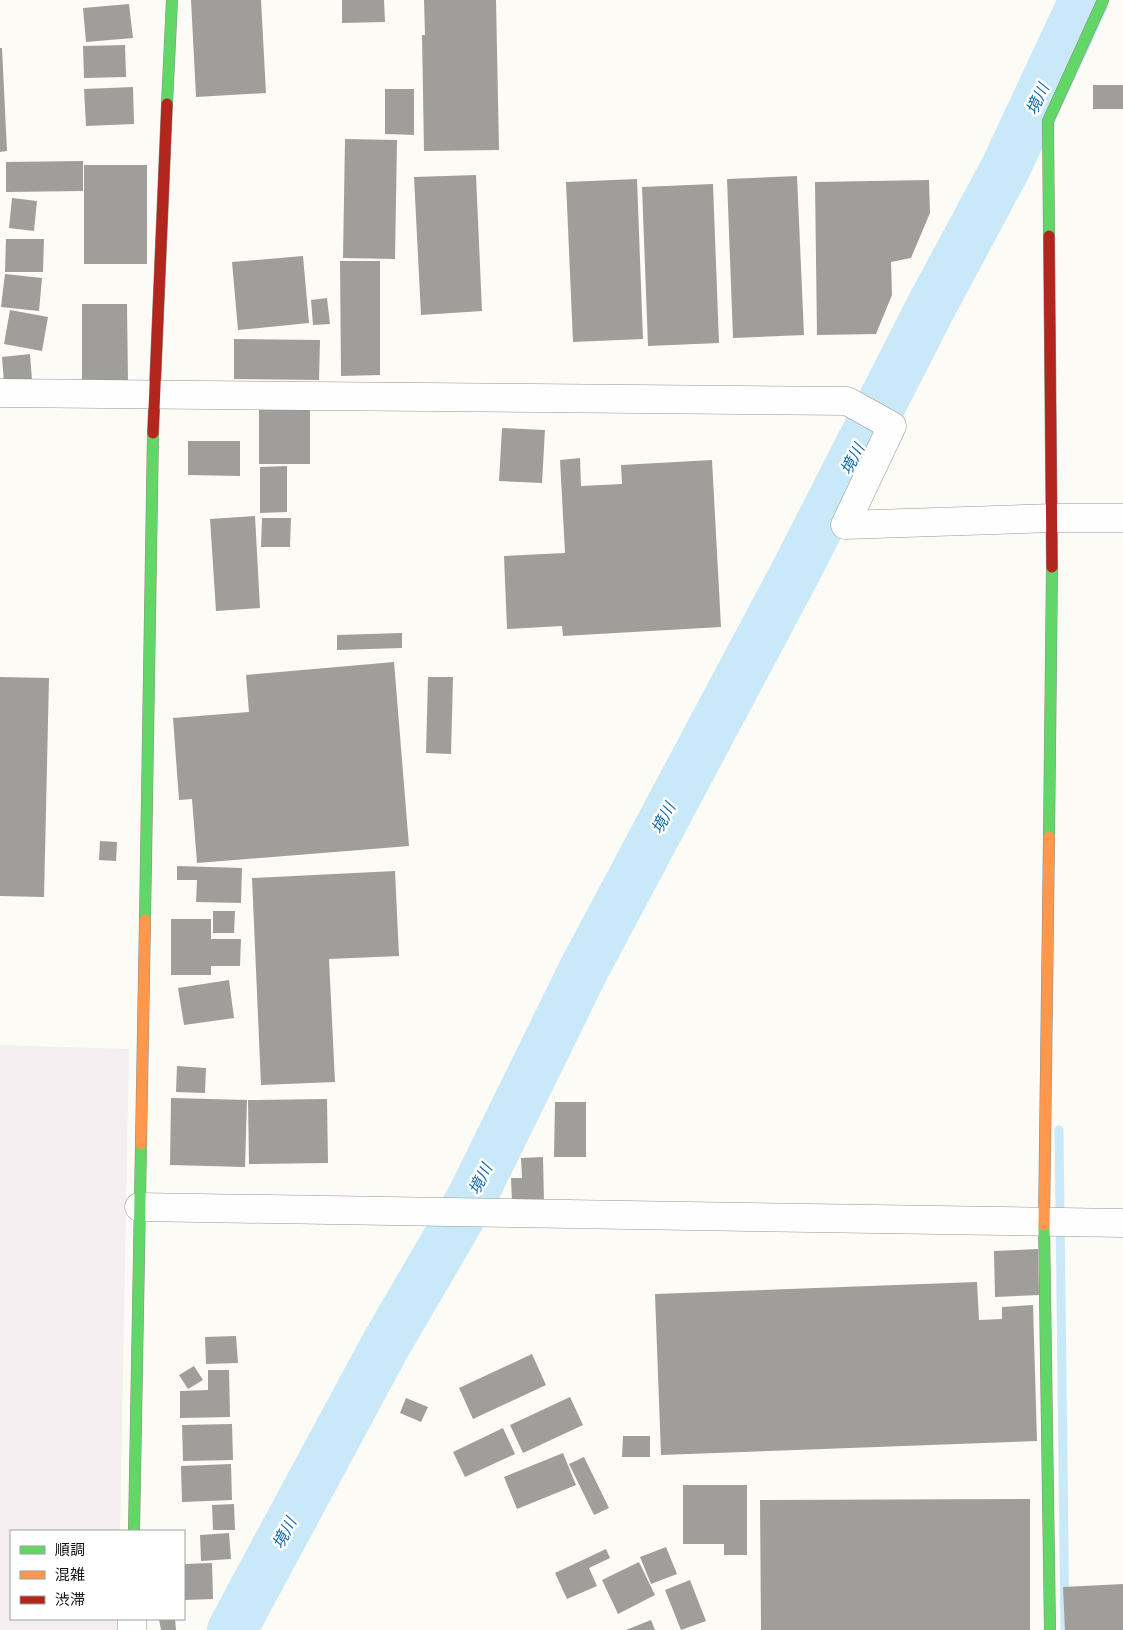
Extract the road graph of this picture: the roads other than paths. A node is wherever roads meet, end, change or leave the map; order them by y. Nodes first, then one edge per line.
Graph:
1 (172, 0) edge
2 (1103, 0) edge
3 (0, 393) edge
4 (154, 394) junction
5 (1053, 518) junction
6 (1123, 518) edge
7 (139, 1207) junction
8 (1044, 1222) junction
9 (1123, 1223) edge
10 (134, 1530) edge
11 (1050, 1630) edge

1 - 4 street
2 - 5 street
3 - 4 street
4 - 5 street
4 - 7 street
5 - 6 street
5 - 8 street
7 - 8 street
7 - 10 street
8 - 9 street
8 - 11 street

